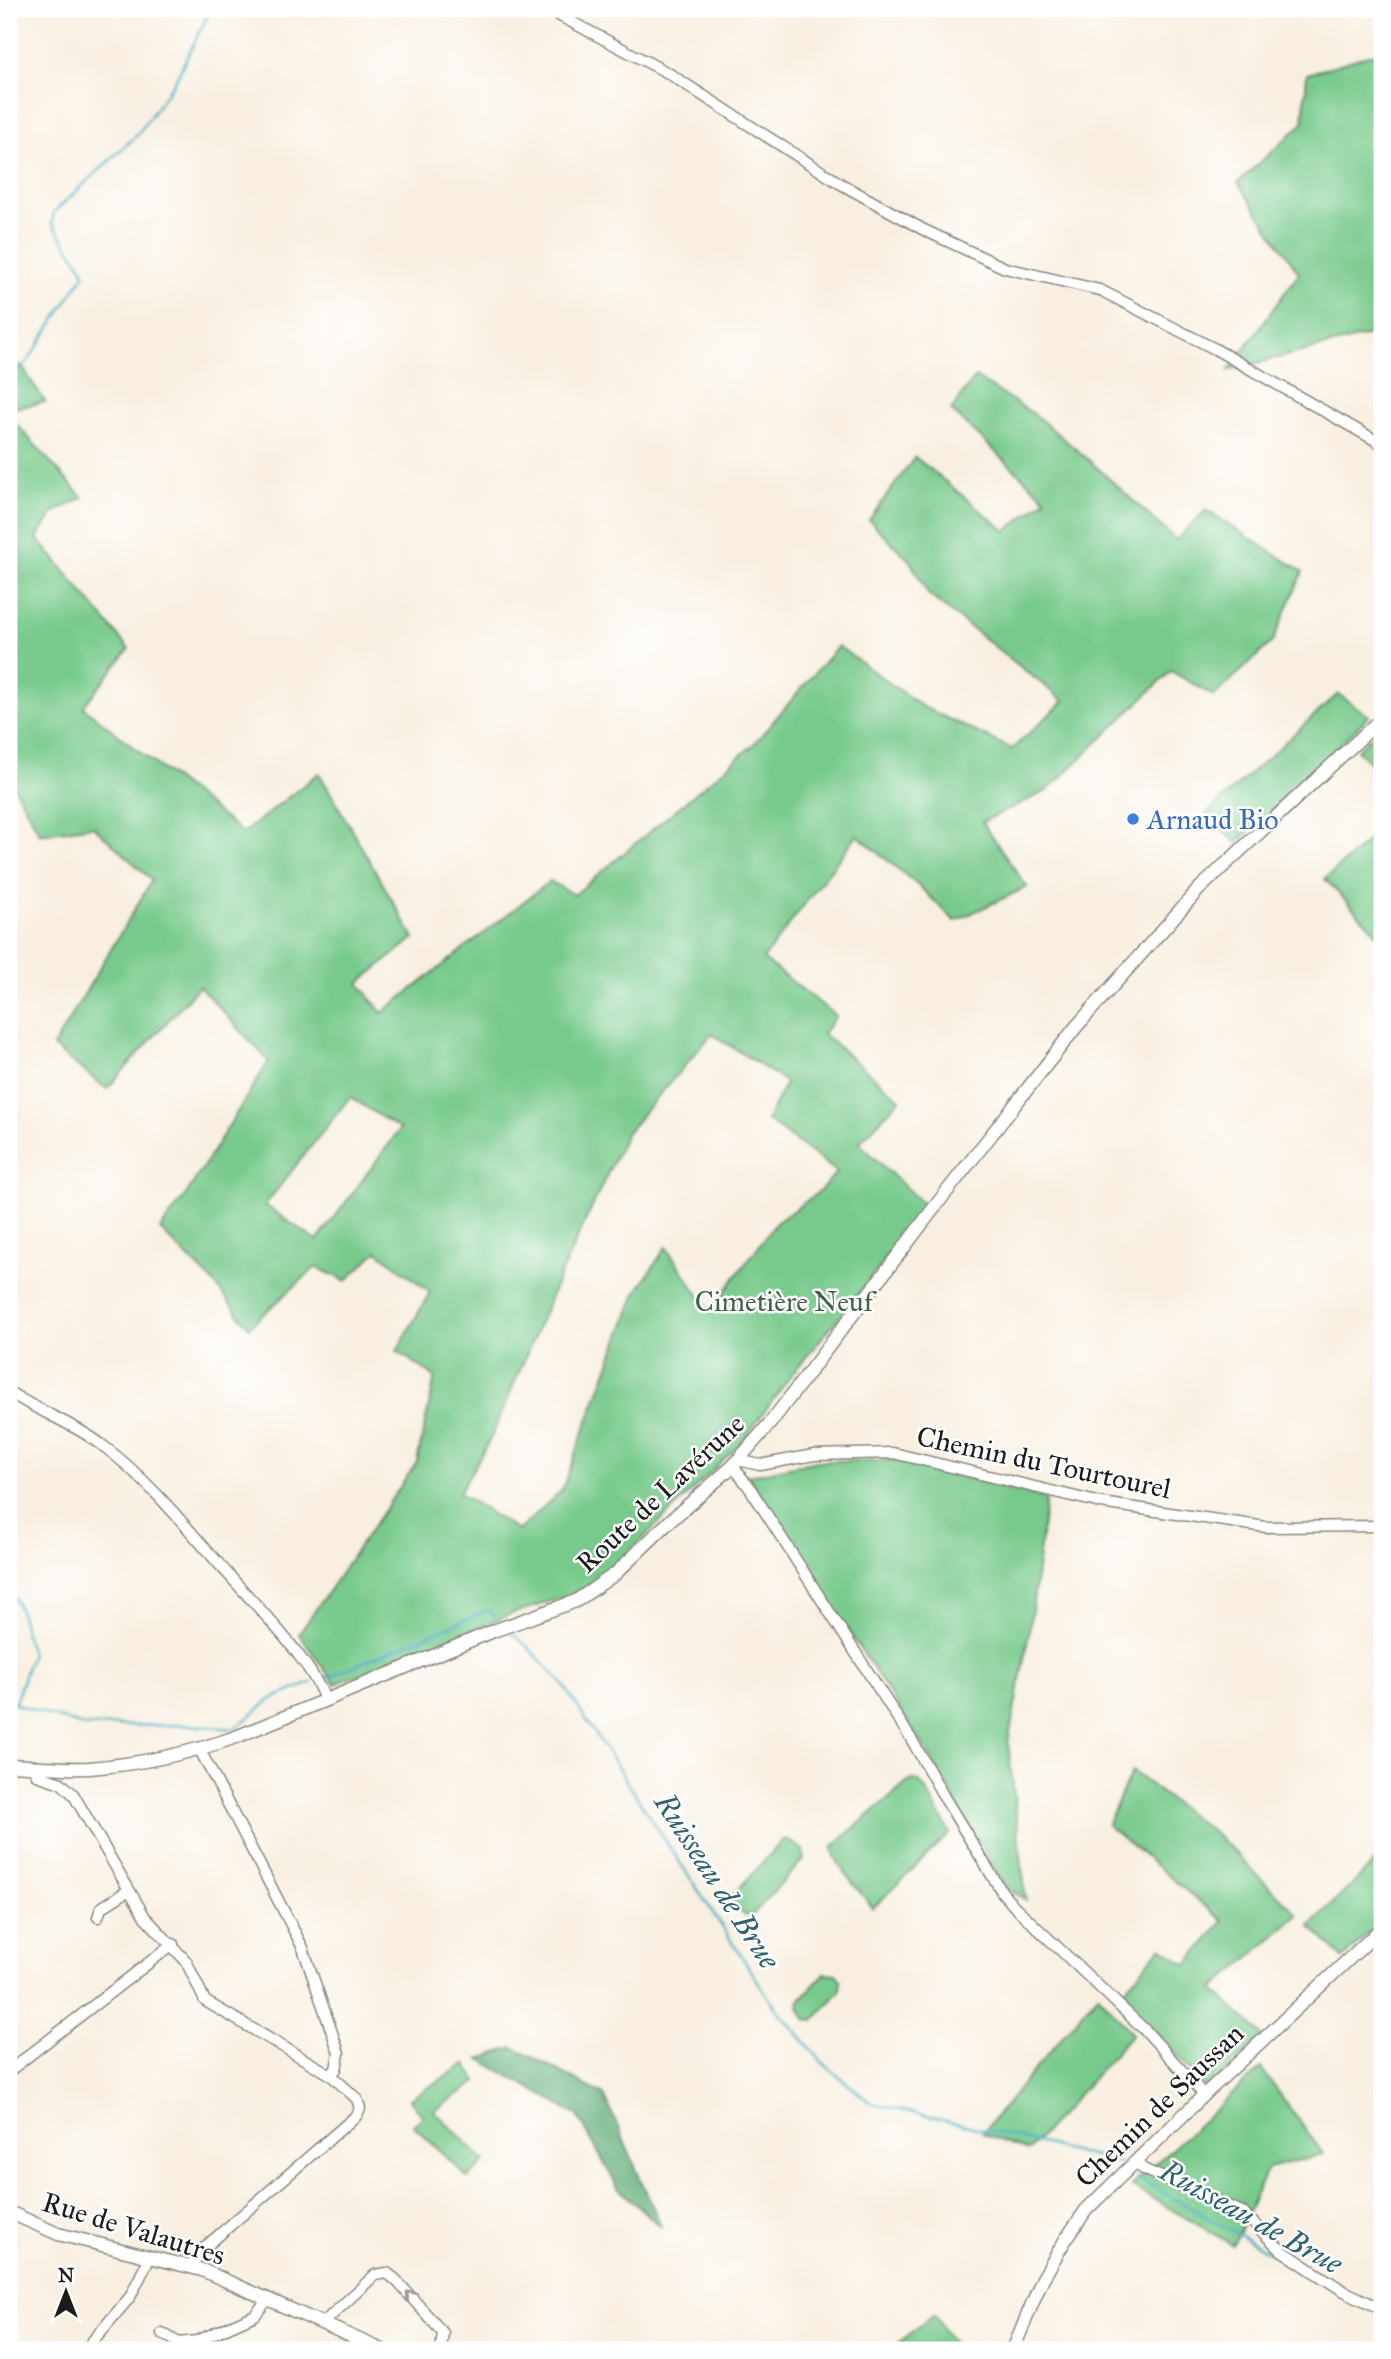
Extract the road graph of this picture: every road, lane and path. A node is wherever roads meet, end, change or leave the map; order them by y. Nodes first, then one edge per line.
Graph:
1 (547, 9) edge
2 (1382, 444) edge
3 (1382, 718) edge
4 (9, 1392) edge
5 (736, 1463) junction
6 (1382, 1526) edge
7 (325, 1700) junction
8 (200, 1750) junction
9 (9, 1765) edge
10 (35, 1766) junction
11 (129, 1891) junction
12 (98, 1917) dead end
13 (1382, 1928) edge
14 (173, 1944) junction
15 (9, 2071) edge
16 (331, 2075) junction
17 (1204, 2095) junction
18 (1136, 2162) junction
19 (9, 2212) edge
20 (150, 2257) junction
21 (193, 2267) junction
22 (268, 2299) junction
23 (1382, 2309) edge
24 (322, 2324) junction
25 (162, 2333) dead end
26 (85, 2350) edge
27 (382, 2350) edge
28 (442, 2350) edge
29 (1013, 2350) edge

1 - 2 street
3 - 5 street, Route de Lavérune
4 - 7 street
5 - 6 street, Chemin du Tourtourel
5 - 7 street, Route de Lavérune
5 - 17 street
7 - 8 street, Route de Lavérune
8 - 10 street, Route de Lavérune
8 - 16 street
9 - 10 street, Route de Lavérune
10 - 11 street
11 - 12 street
11 - 14 street
13 - 17 street, Chemin de Saussan
14 - 15 street
14 - 16 street
16 - 21 street
17 - 18 street, Chemin de Saussan
18 - 23 street
18 - 29 street, Chemin de Saussan
19 - 20 street, Rue de Valautres
20 - 21 street, Rue de Valautres
20 - 26 street
21 - 22 street, Rue de Valautres
22 - 24 street, Rue de Valautres
22 - 25 street
24 - 27 street, Rue de Valautres
28 -> 24 street

